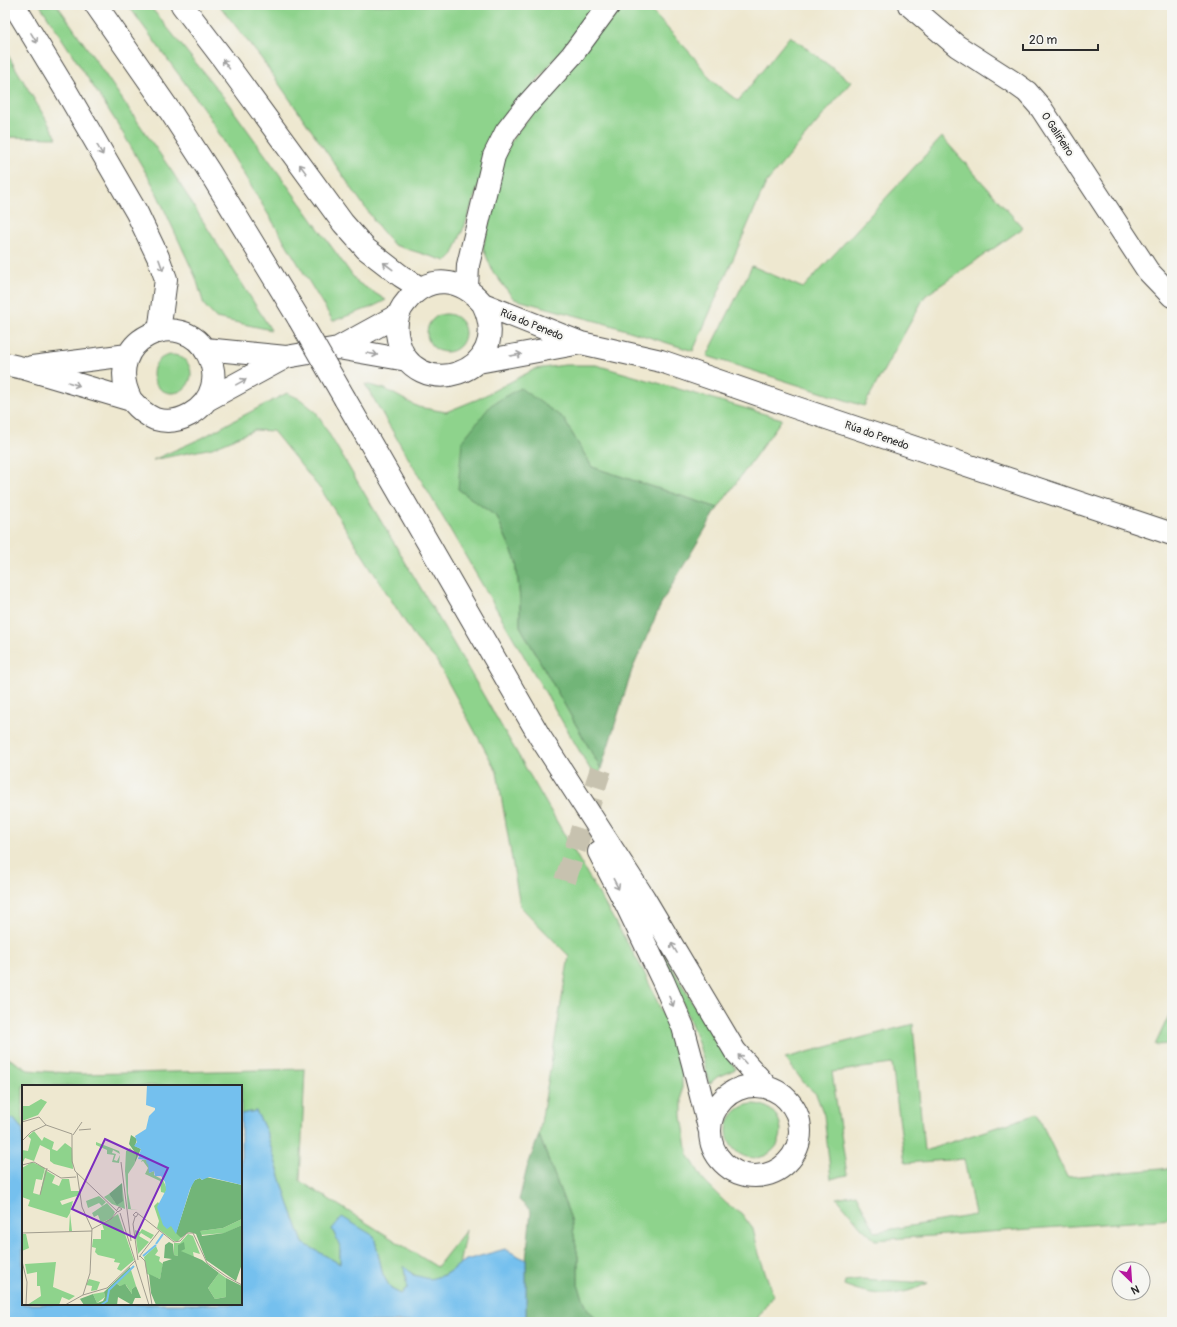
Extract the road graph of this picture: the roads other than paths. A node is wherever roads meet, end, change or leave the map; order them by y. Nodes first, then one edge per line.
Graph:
1 (14, 5) edge
2 (96, 5) edge
3 (182, 5) edge
4 (609, 5) edge
5 (909, 5) edge
6 (420, 288) junction
7 (467, 288) junction
8 (1172, 296) edge
9 (483, 304) junction
10 (398, 315) junction
11 (159, 332) junction
12 (581, 343) junction
13 (338, 348) junction
14 (205, 349) junction
15 (128, 355) junction
16 (286, 357) junction
17 (407, 360) junction
18 (478, 362) junction
19 (14, 366) edge
20 (131, 400) junction
21 (207, 400) junction
22 (1172, 534) edge
23 (540, 737) junction
24 (768, 1088) junction
25 (709, 1128) junction

1 -> 11 main road
2 - 23 main road, bridge
6 -> 3 main road
4 - 7 main road
5 - 8 main road, O Galiñeiro
6 - 7 main road
6 - 10 main road
7 - 9 main road
9 - 12 main road, Rúa do Penedo
9 - 18 main road
10 - 13 main road
10 - 17 main road
11 - 14 main road
11 - 15 main road
18 -> 12 main road, Rúa do Penedo
12 - 22 main road, Rúa do Penedo
13 - 16 main road
13 -> 17 main road
14 - 16 main road
14 - 21 main road
15 - 19 main road
15 - 20 main road
21 -> 16 main road
17 - 18 main road
19 -> 20 main road
20 - 21 main road
24 -> 23 main road
23 -> 25 main road
24 - 25 main road
24 - 25 main road

